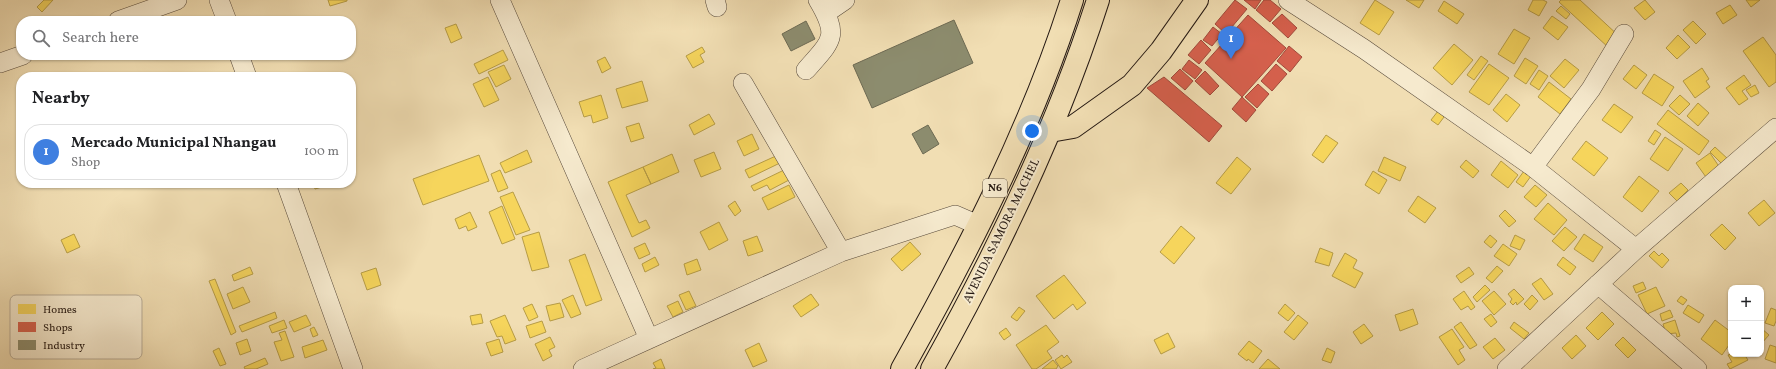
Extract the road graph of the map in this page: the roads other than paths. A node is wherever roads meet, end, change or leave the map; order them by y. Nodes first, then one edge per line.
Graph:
1 (177, 0) edge
2 (219, 0) edge
3 (500, 0) edge
4 (845, 0) edge
5 (1072, 0) edge
6 (1098, 0) edge
7 (1197, 0) edge
8 (1288, 0) edge
9 (822, 6) edge
10 (132, 16) edge
11 (224, 16) edge
12 (1624, 34) dead end
13 (16, 57) edge
14 (241, 60) edge
15 (0, 63) edge
16 (806, 70) dead end
17 (245, 72) edge
18 (743, 83) dead end
19 (1776, 128) edge
20 (1050, 131) junction
21 (1533, 167) junction
22 (288, 188) edge
23 (978, 225) junction
24 (1636, 249) junction
25 (841, 252) junction
26 (1598, 284) junction
27 (649, 339) junction
28 (354, 369) edge
29 (583, 369) edge
30 (902, 369) edge
31 (932, 369) edge
32 (1507, 369) edge
33 (1697, 369) edge

1 - 10 street
2 - 11 street
3 - 27 street
4 - 9 street
5 - 23 main road, AVENIDA SAMORA MACHEL / N6
6 - 20 main road, AVENIDA SAMORA MACHEL / N6
7 - 20 main road
8 - 21 street
9 - 16 street
12 - 21 street
13 - 15 street
14 - 17 street
18 - 25 street
19 - 24 street
20 - 31 main road, AVENIDA SAMORA MACHEL / N6
21 - 24 street
22 - 28 street
23 - 25 street
23 - 30 main road, AVENIDA SAMORA MACHEL / N6
24 - 26 street
25 - 27 street
26 - 32 street
26 - 33 street
27 - 29 street

